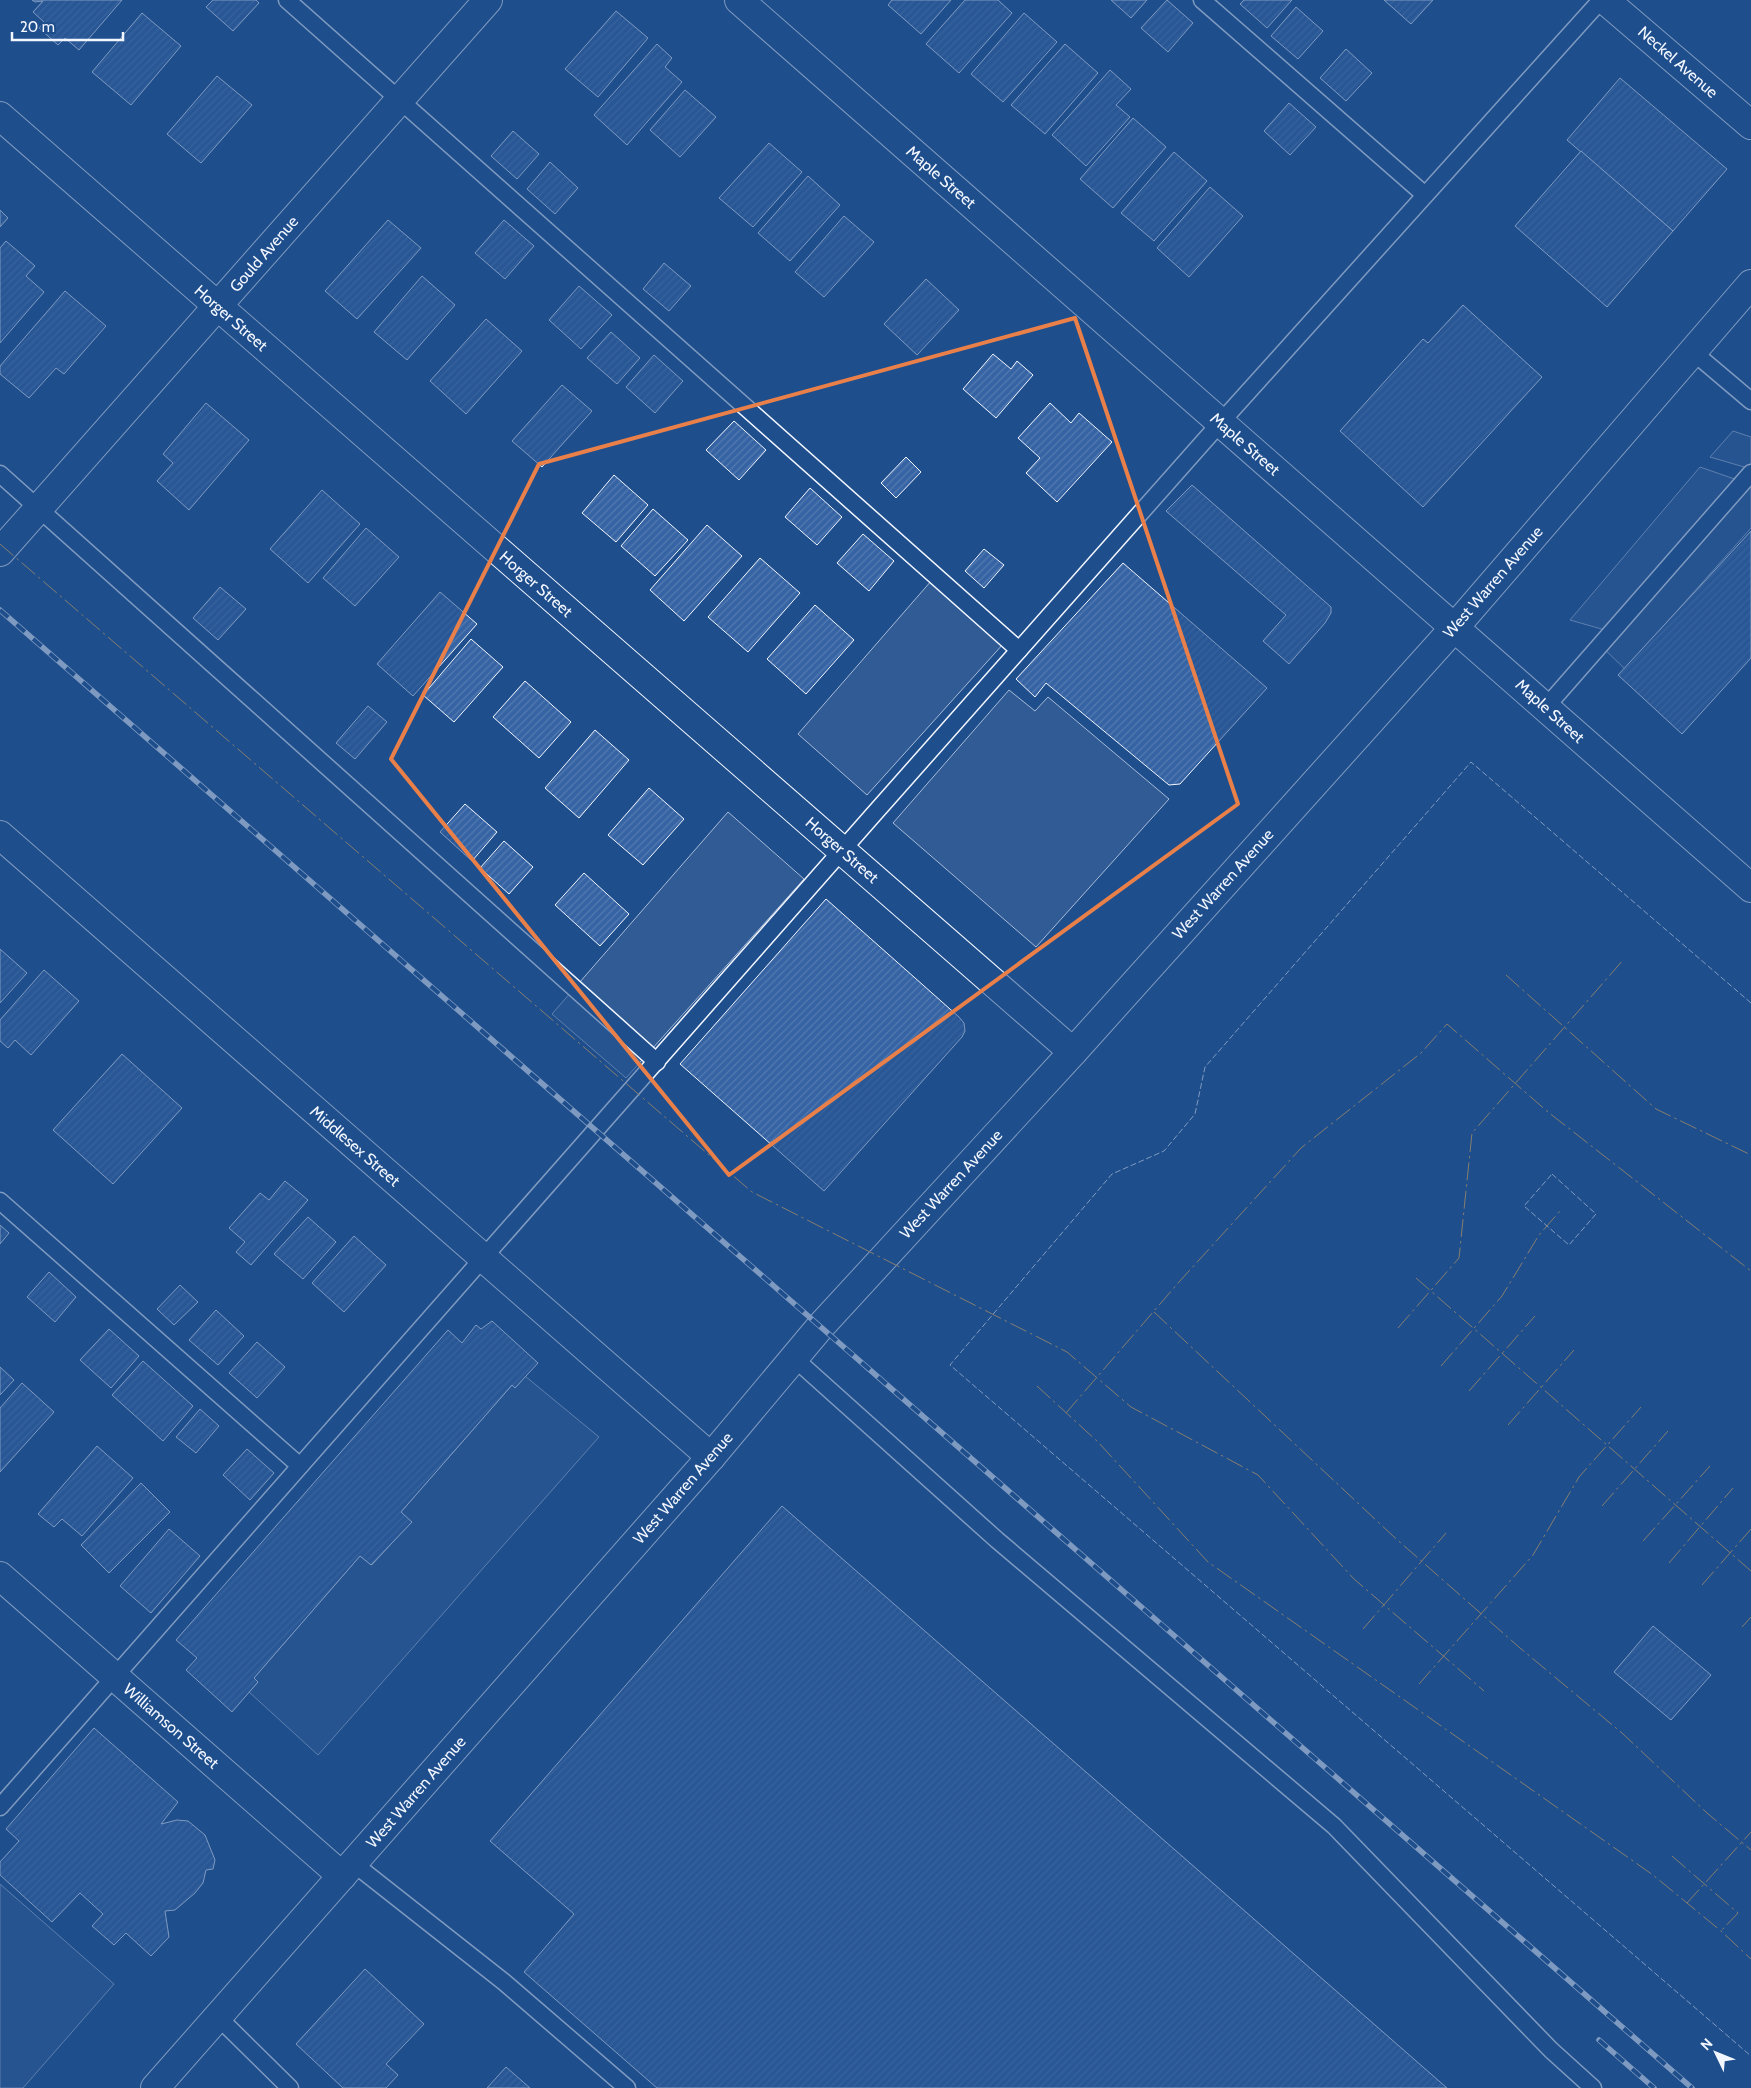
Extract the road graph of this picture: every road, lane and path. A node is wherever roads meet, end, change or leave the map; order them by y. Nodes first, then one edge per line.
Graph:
1 (287, 0) edge
2 (488, 0) edge
3 (739, 0) edge
4 (1202, 0) edge
5 (1601, 0) edge
6 (1606, 0) edge
7 (400, 99) junction
8 (0, 116) edge
9 (1751, 125) edge
10 (1425, 195) junction
11 (1748, 293) edge
12 (218, 306) junction
13 (1692, 351) junction
14 (1751, 401) edge
15 (1221, 422) junction
16 (1751, 473) edge
17 (0, 474) edge
18 (38, 508) junction
19 (0, 552) edge
20 (1455, 627) junction
21 (1019, 650) junction
22 (1546, 707) junction
23 (0, 835) edge
24 (841, 850) junction
25 (1751, 888) edge
26 (1073, 1052) junction
27 (657, 1062) junction
28 (0, 1201) edge
29 (484, 1258) junction
30 (794, 1358) junction
31 (711, 1457) junction
32 (300, 1466) junction
33 (0, 1576) edge
34 (114, 1676) junction
35 (0, 1807) edge
36 (348, 1869) junction
37 (218, 2017) junction
38 (155, 2088) edge
39 (290, 2088) edge
40 (627, 2088) edge
41 (1593, 2088) edge

1 - 7 lane
2 - 7 street, Gould Avenue
3 - 15 street, Maple Street
4 - 10 lane
5 - 10 lane
6 - 9 street, Neckel Avenue
7 - 12 street, Gould Avenue
7 - 21 lane
8 - 12 street, Horger Street
10 - 15 lane
11 - 13 street, West Warren Avenue
12 - 18 street, Gould Avenue
12 - 24 street, Horger Street
13 - 14 lane
13 - 20 street, West Warren Avenue
15 - 20 street, Maple Street
15 - 21 lane
16 - 22 lane
17 - 18 lane
18 - 19 street, Gould Avenue
18 - 27 lane
20 - 22 street, Maple Street
20 - 26 street, West Warren Avenue
21 - 24 lane
22 - 25 street, Maple Street
23 - 29 street, Middlesex Street
24 - 26 street, Horger Street
24 - 27 lane
26 - 30 street, West Warren Avenue
27 - 29 lane
28 - 32 lane
29 - 31 street, Middlesex Street
29 - 32 lane
30 - 31 street, West Warren Avenue
30 - 41 lane
31 - 36 street, West Warren Avenue
32 - 34 lane
33 - 34 street, Williamson Street
34 - 35 lane
34 - 36 street, Williamson Street
36 - 37 street, West Warren Avenue
36 - 40 lane
37 - 38 street, West Warren Avenue
37 - 39 lane

